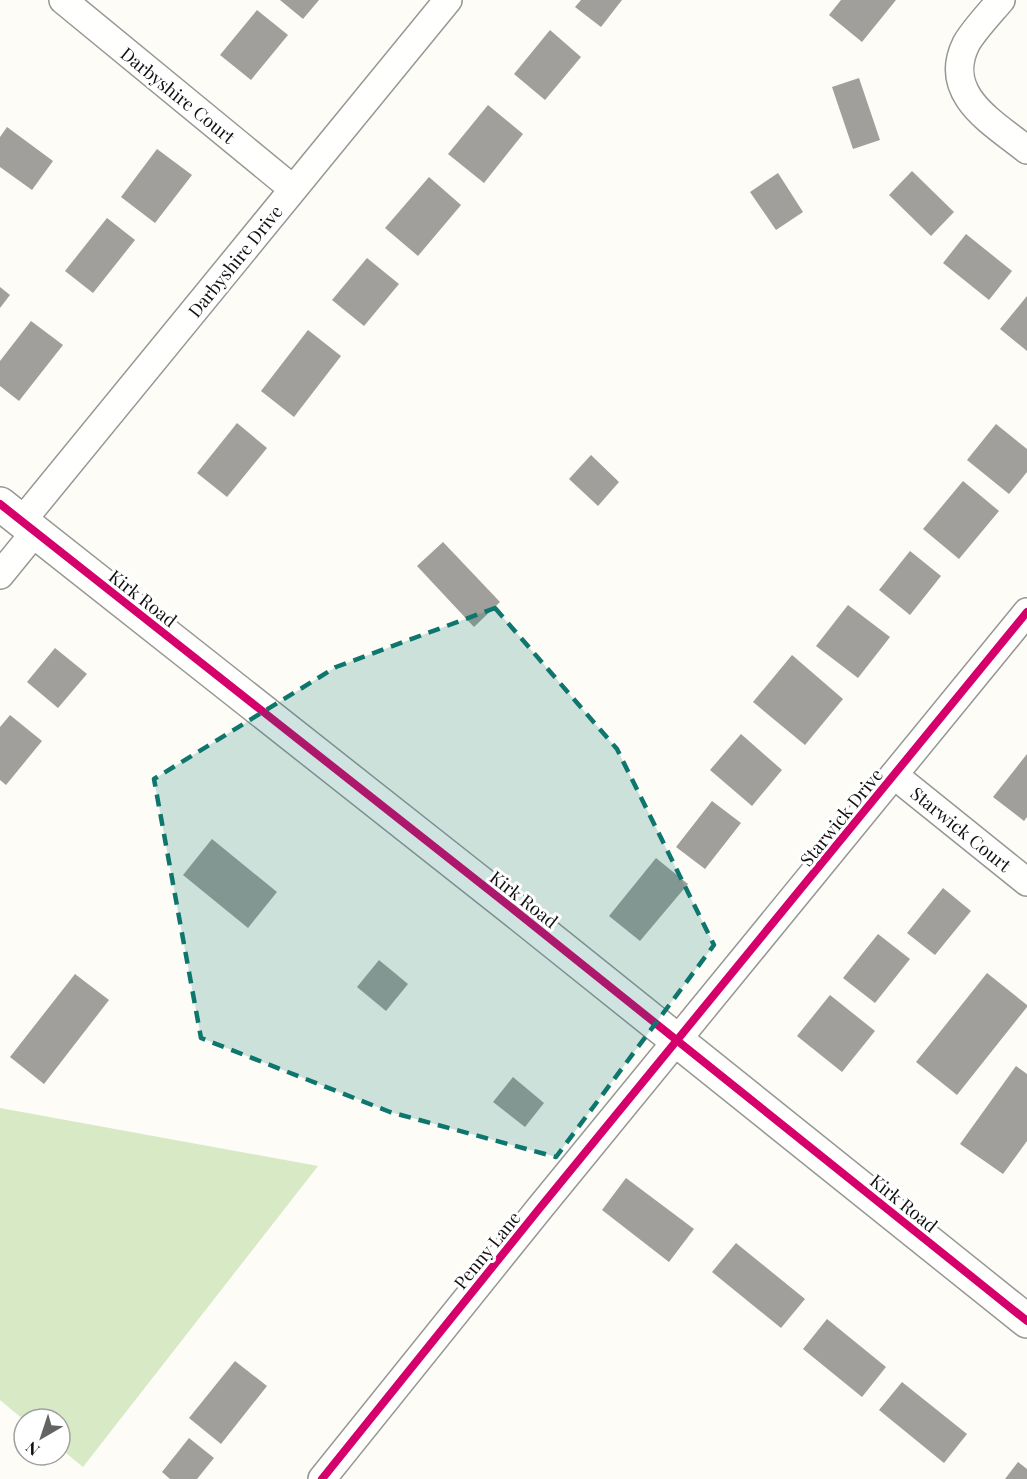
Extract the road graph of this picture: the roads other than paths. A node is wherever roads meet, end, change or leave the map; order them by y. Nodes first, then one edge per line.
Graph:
1 (63, 0) edge
2 (448, 0) edge
3 (1001, 0) edge
4 (1027, 150) edge
5 (293, 189) junction
6 (13, 518) edge
7 (0, 575) edge
8 (1027, 612) edge
9 (894, 776) junction
10 (1027, 882) edge
11 (677, 1041) junction
12 (1027, 1321) edge
13 (322, 1479) edge

1 - 5 street, Darbyshire Court
2 - 5 street, Darbyshire Drive
3 - 4 street
5 - 6 street, Darbyshire Drive
6 - 7 street, Darbyshire Drive
6 - 11 street, Kirk Road
8 - 9 street, Starwick Drive
9 - 10 street, Starwick Court
9 - 11 street, Starwick Drive
11 - 12 street, Kirk Road
11 - 13 street, Penny Lane

